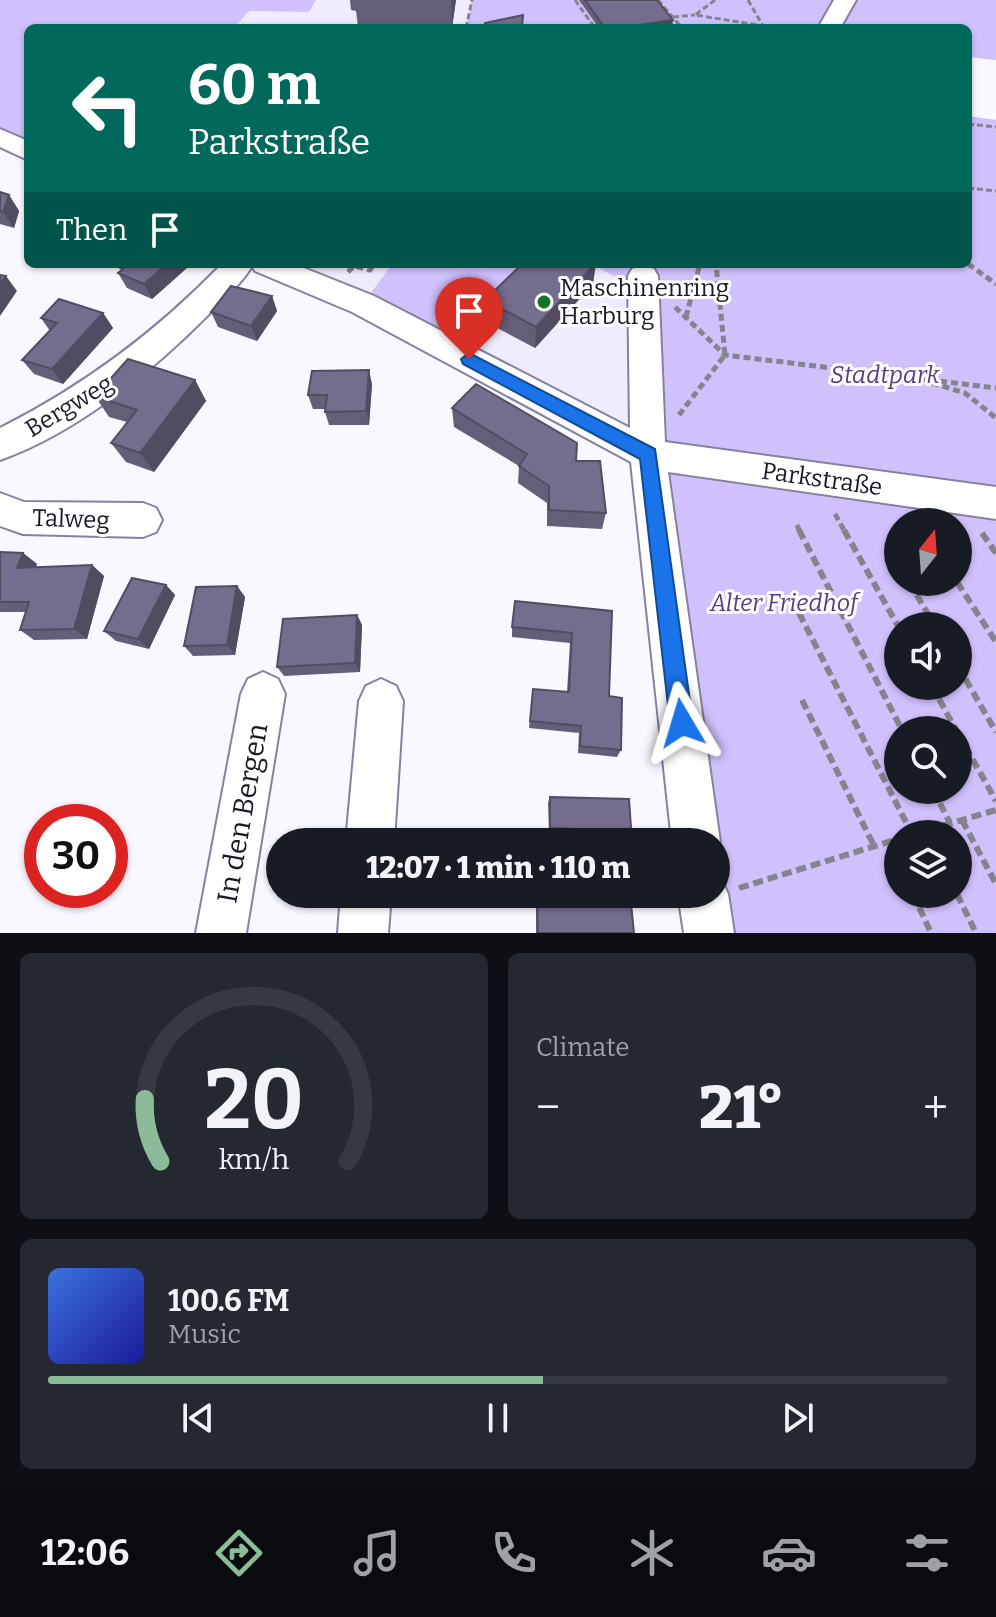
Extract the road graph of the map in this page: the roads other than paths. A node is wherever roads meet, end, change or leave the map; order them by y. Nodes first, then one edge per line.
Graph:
1 (845, 0) edge
2 (831, 24) edge
3 (0, 137) edge
4 (24, 150) edge
5 (235, 268) edge
6 (276, 268) edge
7 (643, 276) dead end
8 (0, 445) edge
9 (648, 454) junction
10 (0, 509) edge
11 (989, 518) edge
12 (143, 520) dead end
13 (263, 694) dead end
14 (381, 701) dead end
15 (371, 828) edge
16 (694, 828) edge
17 (365, 908) edge
18 (221, 933) edge
19 (363, 933) edge

1 - 2 street
3 - 4 street
5 - 8 street, Bergweg
6 - 9 street, Parkstraße
7 - 9 street
9 - 11 street, Parkstraße
9 - 16 street
10 - 12 street, Talweg
13 - 18 street, In den Bergen
14 - 15 street
17 - 19 street

